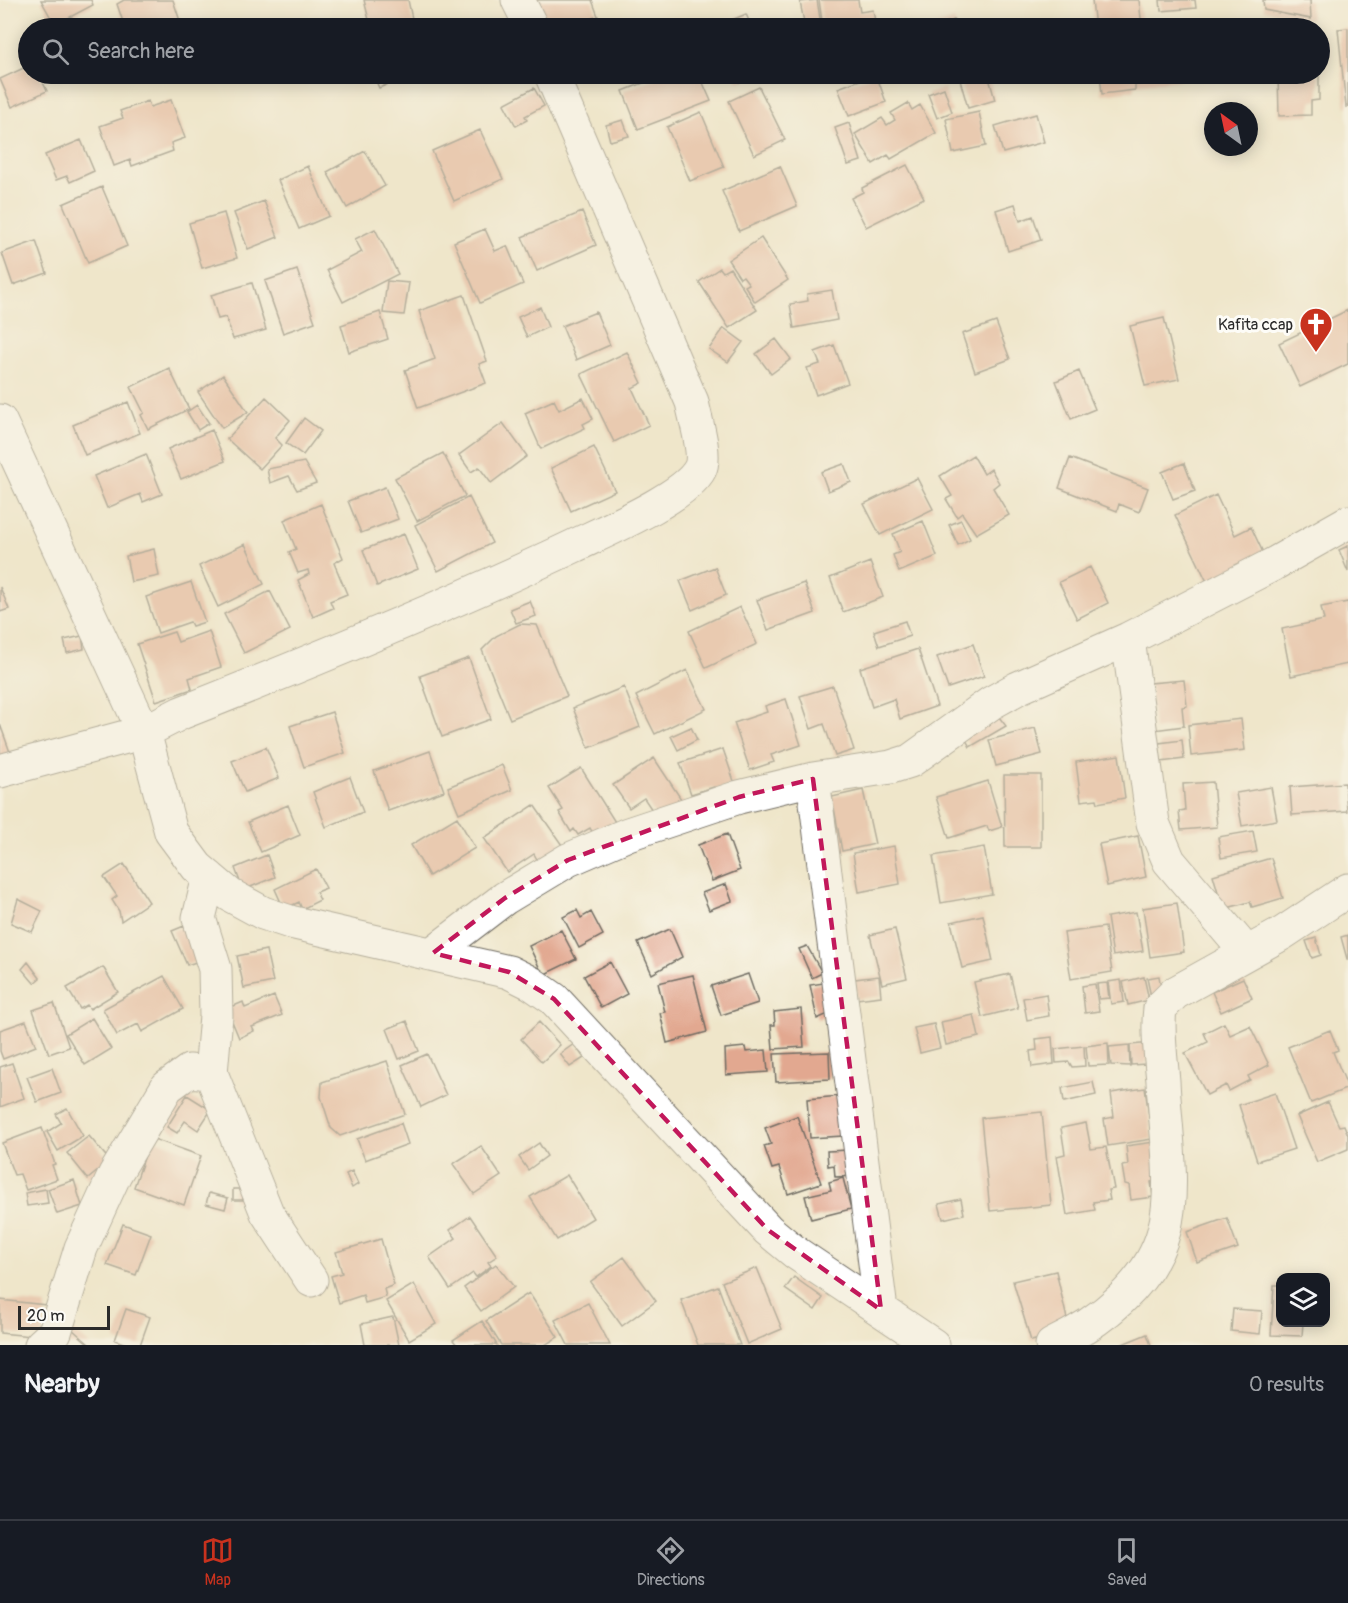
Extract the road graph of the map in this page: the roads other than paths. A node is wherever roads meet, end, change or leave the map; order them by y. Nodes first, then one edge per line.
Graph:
1 (518, 0) edge
2 (526, 18) edge
3 (555, 84) edge
4 (0, 421) edge
5 (1348, 522) edge
6 (1128, 639) junction
7 (144, 732) junction
8 (0, 771) edge
9 (813, 779) junction
10 (209, 877) junction
11 (1348, 890) edge
12 (433, 953) junction
13 (1247, 953) junction
14 (211, 1073) junction
15 (310, 1280) dead end
16 (881, 1310) junction
17 (41, 1345) edge
18 (933, 1345) edge
19 (1052, 1345) edge

1 - 2 street
3 - 7 street
4 - 7 street
5 - 6 street
6 - 9 street
6 - 13 street
7 - 8 street
7 - 10 street
9 - 12 street
9 - 16 street
10 - 12 street
10 - 14 street
11 - 13 street
12 - 16 street
13 - 19 street
14 - 15 street
14 - 17 street
16 - 18 street

